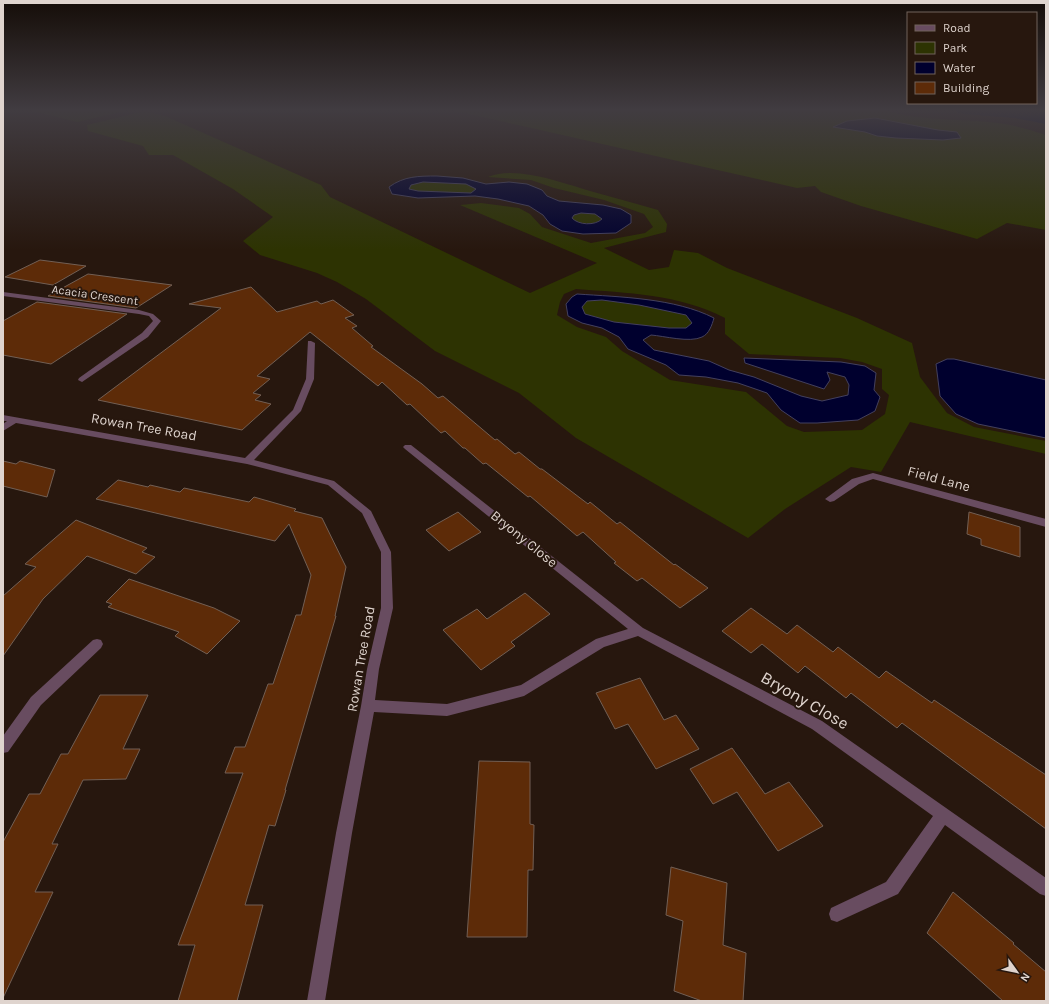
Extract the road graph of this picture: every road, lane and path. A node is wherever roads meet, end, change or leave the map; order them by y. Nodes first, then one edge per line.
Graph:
1 (3, 294) edge
2 (13, 295) junction
3 (3, 301) edge
4 (311, 343) dead end
5 (82, 380) dead end
6 (8, 419) edge
7 (3, 428) edge
8 (408, 447) dead end
9 (247, 461) junction
10 (830, 499) dead end
11 (1046, 523) edge
12 (639, 631) junction
13 (97, 644) dead end
14 (368, 706) junction
15 (3, 747) edge
16 (943, 815) junction
17 (1046, 888) edge
18 (837, 914) dead end
19 (316, 1001) edge

1 - 2 street, Acacia Crescent
2 - 3 street
2 - 5 street, Acacia Crescent
4 - 9 street
6 - 7 street
6 - 9 street, Rowan Tree Road
8 - 12 street, Bryony Close
9 - 14 street, Rowan Tree Road
10 - 11 street, Field Lane
12 - 14 street
12 - 16 street, Bryony Close
13 - 15 street
14 - 19 street, Rowan Tree Road
16 - 17 street, Bryony Close
16 - 18 street

